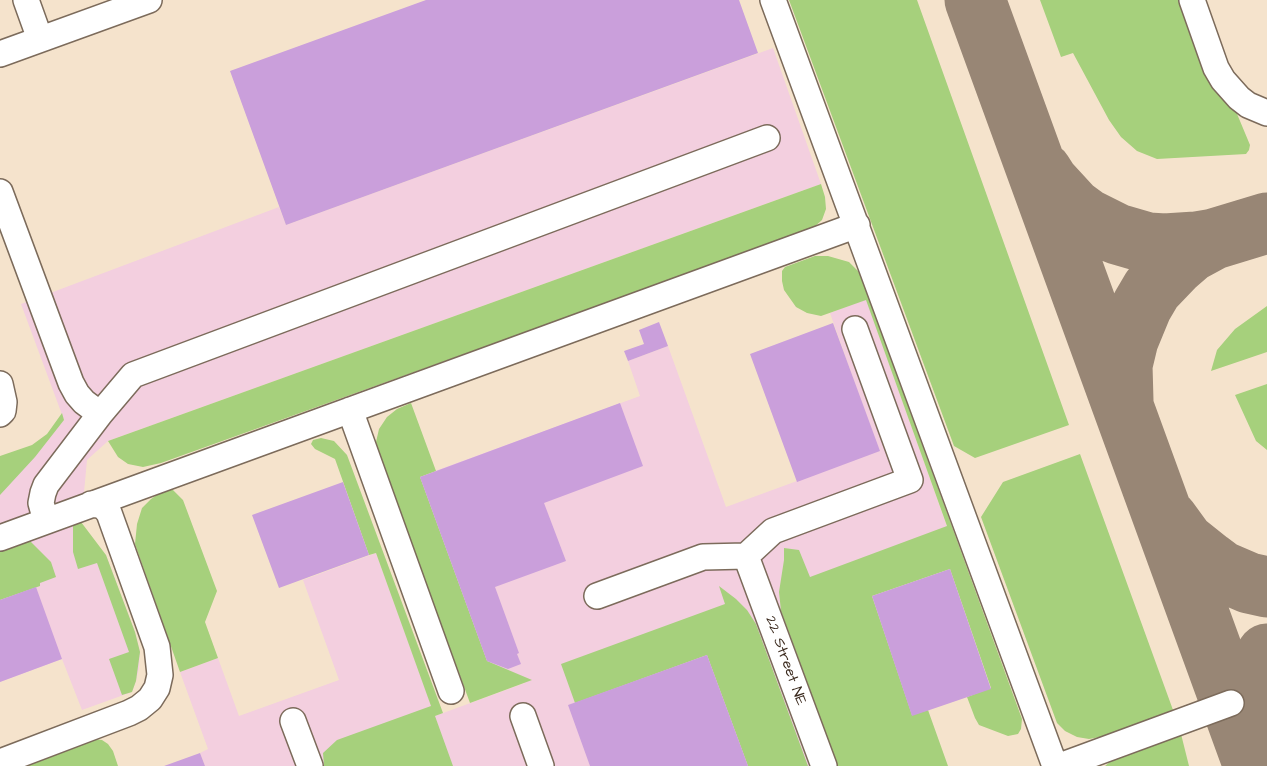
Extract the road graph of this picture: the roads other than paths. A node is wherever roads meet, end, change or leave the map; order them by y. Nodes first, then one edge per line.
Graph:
1 (26, 0) edge
2 (149, 0) edge
3 (773, 0) edge
4 (1192, 0) edge
5 (40, 39) junction
6 (0, 54) edge
7 (1267, 113) edge
8 (767, 138) dead end
9 (0, 192) edge
10 (857, 225) junction
11 (855, 329) dead end
12 (0, 384) edge
13 (350, 410) junction
14 (0, 414) edge
15 (100, 414) junction
16 (145, 484) junction
17 (91, 504) junction
18 (46, 521) junction
19 (118, 537) junction
20 (0, 538) edge
21 (746, 556) junction
22 (597, 596) dead end
23 (452, 691) dead end
24 (1231, 703) dead end
25 (523, 716) dead end
26 (293, 721) dead end
27 (0, 762) edge
28 (310, 766) edge
29 (541, 766) edge
30 (824, 766) edge
31 (1055, 766) edge
32 (1060, 766) edge

1 - 5 street
2 - 5 street
3 - 10 street
4 - 7 street
5 - 6 street
8 - 15 street
9 - 15 street
10 - 13 street
10 - 31 street
11 - 21 street
12 - 14 street
13 - 16 street
13 - 23 street
15 - 18 street
16 - 17 street
16 - 19 street
17 - 18 street
17 - 19 street
18 - 20 street
19 - 27 street
21 - 22 street
21 - 30 street, 22 Street NE
24 - 32 street
25 - 29 street
26 - 28 street

